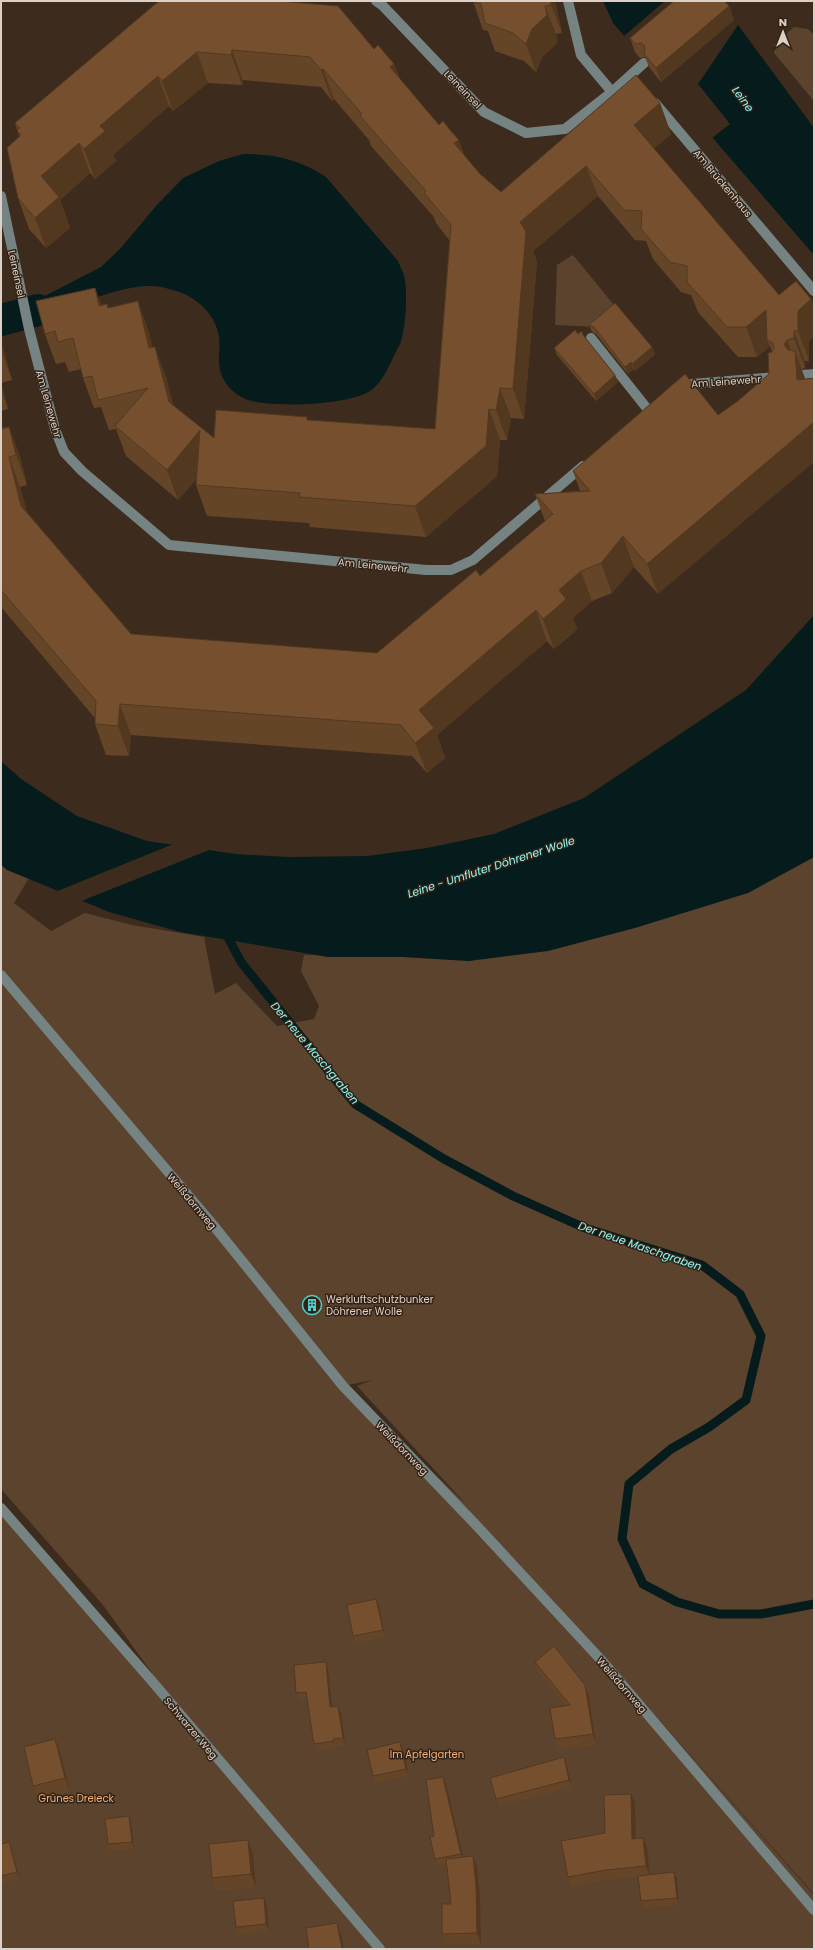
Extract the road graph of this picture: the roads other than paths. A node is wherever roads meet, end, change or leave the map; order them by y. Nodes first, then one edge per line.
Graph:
1 (376, 1) edge
2 (568, 1) edge
3 (644, 63) edge
4 (612, 92) junction
5 (647, 92) edge
6 (1, 196) edge
7 (814, 291) edge
8 (29, 329) joint
9 (591, 338) dead end
10 (814, 374) edge
11 (802, 375) dead end
12 (779, 377) edge
13 (670, 393) edge
14 (659, 402) edge
15 (594, 457) edge
16 (1, 975) edge
17 (1, 1508) edge
18 (814, 1910) edge
19 (380, 1949) edge

1 - 4 street, Leineinsel
2 - 4 street
3 - 4 street, Leineinsel
5 - 7 street, Am Brückenhaus
6 - 8 street, Leineinsel
8 - 15 street, Am Leinewehr
9 - 14 street
10 - 11 street
12 - 13 street, Am Leinewehr
16 - 18 street, Weißdornweg
17 - 19 street, Schwarzer Weg

